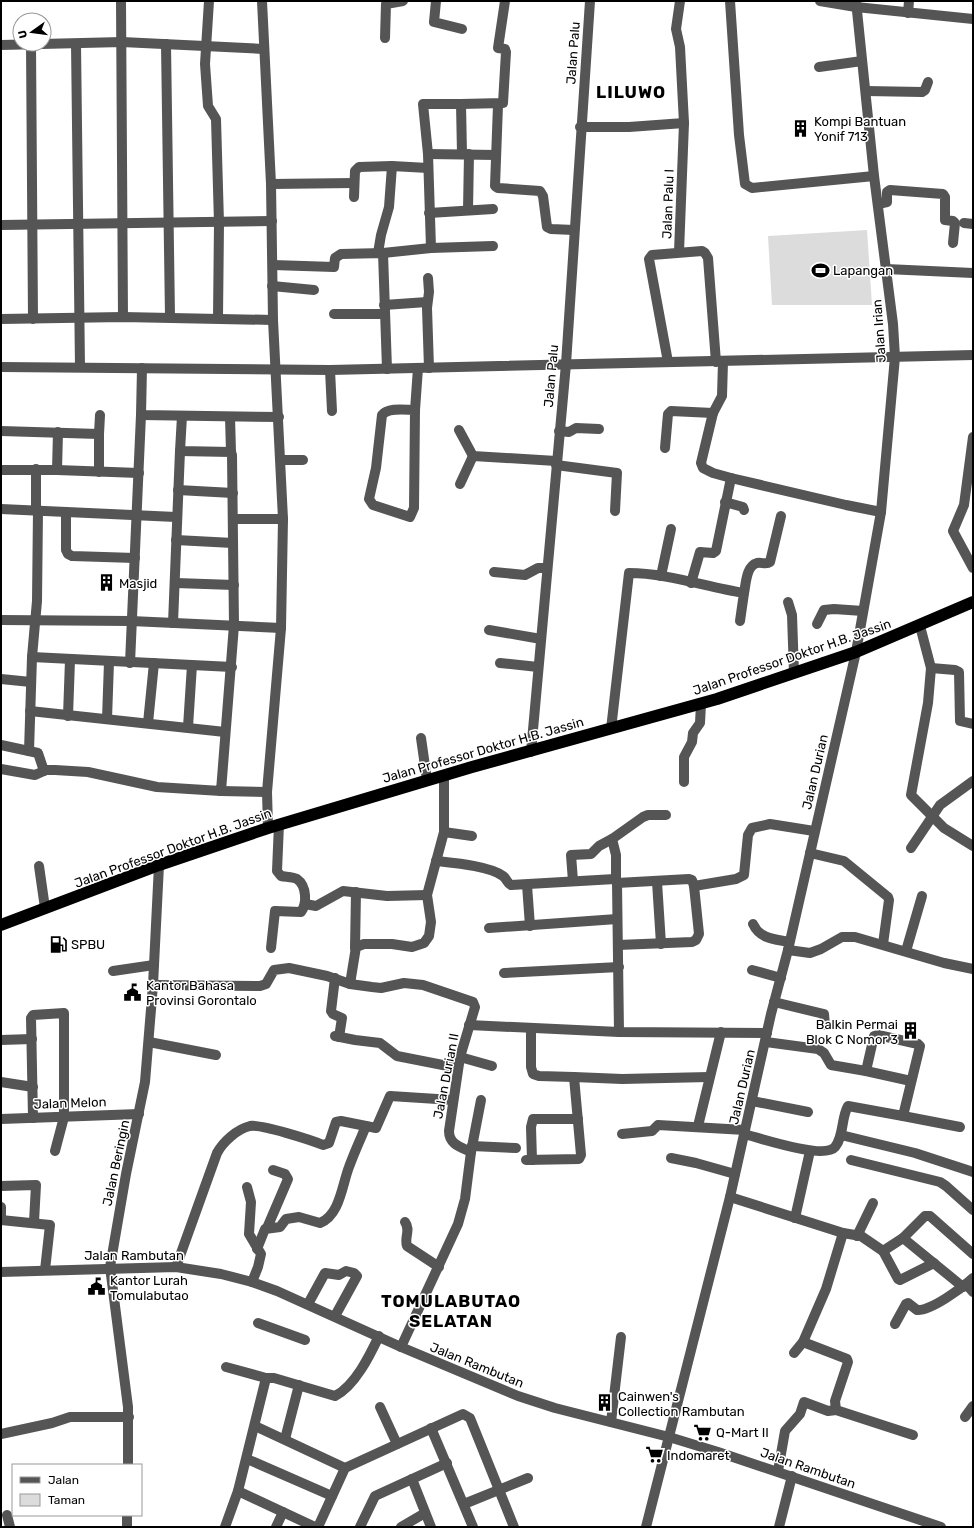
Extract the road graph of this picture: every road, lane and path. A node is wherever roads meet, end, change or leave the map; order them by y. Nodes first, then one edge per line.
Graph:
1 (121, 1) edge
2 (209, 1) edge
3 (262, 1) edge
4 (403, 1) edge
5 (436, 1) edge
6 (505, 1) edge
7 (590, 1) edge
8 (680, 1) edge
9 (820, 1) edge
10 (856, 4) edge
11 (730, 5) edge
12 (908, 6) edge
13 (973, 19) edge
14 (462, 29) dead end
15 (385, 38) dead end
16 (122, 42) junction
17 (76, 44) junction
18 (166, 44) junction
19 (1, 45) edge
20 (12, 45) edge
21 (52, 45) edge
22 (206, 46) junction
23 (264, 49) junction
24 (31, 52) edge
25 (862, 61) junction
26 (819, 67) dead end
27 (928, 82) dead end
28 (866, 91) junction
29 (461, 104) junction
30 (498, 104) junction
31 (684, 123) junction
32 (580, 127) junction
33 (428, 154) junction
34 (466, 154) junction
35 (496, 155) junction
36 (392, 166) junction
37 (428, 168) junction
38 (874, 176) junction
39 (354, 183) junction
40 (271, 184) junction
41 (354, 197) dead end
42 (878, 204) junction
43 (493, 209) dead end
44 (468, 210) junction
45 (429, 213) junction
46 (272, 221) junction
47 (219, 223) junction
48 (122, 224) junction
49 (169, 224) junction
50 (1, 225) edge
51 (33, 225) junction
52 (79, 225) junction
53 (574, 230) junction
54 (953, 242) dead end
55 (493, 246) dead end
56 (431, 248) junction
57 (679, 252) junction
58 (380, 253) junction
59 (273, 265) junction
60 (886, 269) junction
61 (973, 273) edge
62 (428, 278) dead end
63 (272, 286) junction
64 (314, 290) dead end
65 (427, 302) junction
66 (384, 310) junction
67 (334, 314) dead end
68 (123, 317) junction
69 (170, 317) junction
70 (79, 318) junction
71 (218, 318) junction
72 (1, 319) edge
73 (33, 319) junction
74 (273, 320) junction
75 (973, 355) edge
76 (895, 357) junction
77 (668, 362) junction
78 (720, 362) junction
79 (566, 364) junction
80 (1, 367) edge
81 (80, 367) junction
82 (142, 368) junction
83 (418, 368) junction
84 (429, 368) junction
85 (388, 369) junction
86 (330, 370) junction
87 (276, 371) junction
88 (415, 410) junction
89 (332, 411) dead end
90 (713, 413) junction
91 (100, 415) dead end
92 (142, 415) junction
93 (182, 416) junction
94 (230, 416) junction
95 (278, 417) junction
96 (599, 429) dead end
97 (459, 430) dead end
98 (1, 431) edge
99 (559, 431) junction
100 (58, 432) junction
101 (99, 434) junction
102 (973, 437) edge
103 (665, 448) dead end
104 (180, 452) junction
105 (231, 452) junction
106 (473, 456) junction
107 (281, 460) junction
108 (303, 460) dead end
109 (556, 463) junction
110 (1, 470) edge
111 (36, 470) junction
112 (57, 470) junction
113 (99, 472) junction
114 (139, 473) junction
115 (731, 478) junction
116 (460, 484) dead end
117 (178, 490) junction
118 (233, 493) junction
119 (725, 502) junction
120 (1, 509) edge
121 (37, 510) junction
122 (744, 510) dead end
123 (615, 511) dead end
124 (66, 512) junction
125 (881, 512) junction
126 (137, 514) junction
127 (781, 516) dead end
128 (176, 517) junction
129 (233, 519) junction
130 (283, 519) junction
131 (671, 529) dead end
132 (176, 540) junction
133 (233, 543) junction
134 (135, 558) junction
135 (548, 568) junction
136 (973, 568) edge
137 (494, 572) dead end
138 (661, 576) junction
139 (176, 583) junction
140 (691, 583) junction
141 (234, 585) junction
142 (744, 593) junction
143 (788, 602) dead end
144 (973, 602) edge
145 (863, 611) junction
146 (1, 620) edge
147 (35, 621) junction
148 (132, 621) junction
149 (740, 621) dead end
150 (173, 623) junction
151 (818, 624) dead end
152 (234, 625) junction
153 (920, 626) junction
154 (281, 628) junction
155 (489, 630) dead end
156 (541, 640) junction
157 (856, 652) junction
158 (32, 657) junction
159 (70, 660) junction
160 (109, 662) junction
161 (130, 663) junction
162 (154, 663) junction
163 (500, 663) dead end
164 (192, 665) junction
165 (232, 667) junction
166 (538, 667) junction
167 (931, 668) junction
168 (794, 673) junction
169 (1, 680) edge
170 (31, 682) junction
171 (701, 704) junction
172 (30, 711) junction
173 (68, 716) junction
174 (107, 719) junction
175 (148, 723) junction
176 (973, 724) edge
177 (188, 727) junction
178 (611, 729) junction
179 (226, 732) junction
180 (421, 738) dead end
181 (1, 745) edge
182 (29, 751) junction
183 (531, 752) junction
184 (1, 769) edge
185 (44, 771) junction
186 (444, 776) junction
187 (427, 780) junction
188 (973, 781) edge
189 (684, 782) dead end
190 (221, 791) junction
191 (267, 792) junction
192 (666, 815) dead end
193 (932, 817) junction
194 (274, 826) junction
195 (814, 831) junction
196 (444, 832) junction
197 (472, 836) dead end
198 (612, 839) junction
199 (973, 846) edge
200 (911, 848) dead end
201 (810, 852) junction
202 (436, 861) junction
203 (159, 865) junction
204 (39, 866) dead end
205 (573, 881) junction
206 (616, 882) junction
207 (657, 882) junction
208 (527, 885) junction
209 (694, 886) junction
210 (356, 892) junction
211 (427, 895) junction
212 (922, 896) dead end
213 (305, 904) junction
214 (44, 908) junction
215 (617, 919) junction
216 (753, 924) dead end
217 (1, 925) edge
218 (530, 926) junction
219 (490, 928) dead end
220 (660, 944) junction
221 (883, 944) junction
222 (618, 945) junction
223 (789, 946) junction
224 (272, 948) dead end
225 (355, 948) junction
226 (906, 951) junction
227 (154, 966) junction
228 (619, 967) junction
229 (973, 969) edge
230 (752, 970) dead end
231 (113, 971) dead end
232 (504, 973) dead end
233 (335, 978) junction
234 (780, 978) junction
235 (350, 984) junction
236 (153, 985) junction
237 (774, 1002) junction
238 (470, 1025) junction
239 (825, 1025) dead end
240 (530, 1028) junction
241 (619, 1032) junction
242 (721, 1032) junction
243 (767, 1037) junction
244 (32, 1039) junction
245 (1, 1040) edge
246 (149, 1042) junction
247 (216, 1055) dead end
248 (460, 1057) junction
249 (492, 1066) dead end
250 (458, 1068) junction
251 (866, 1071) junction
252 (574, 1077) junction
253 (709, 1077) junction
254 (912, 1081) junction
255 (1, 1082) edge
256 (33, 1087) junction
257 (453, 1100) junction
258 (481, 1100) dead end
259 (752, 1101) junction
260 (808, 1112) dead end
261 (139, 1114) junction
262 (903, 1116) junction
263 (64, 1117) junction
264 (33, 1118) junction
265 (1, 1119) edge
266 (578, 1119) junction
267 (366, 1126) junction
268 (698, 1126) junction
269 (960, 1127) dead end
270 (745, 1132) junction
271 (622, 1134) dead end
272 (841, 1135) junction
273 (516, 1148) dead end
274 (471, 1149) junction
275 (55, 1151) dead end
276 (810, 1151) junction
277 (671, 1158) dead end
278 (851, 1160) dead end
279 (273, 1170) dead end
280 (973, 1172) edge
281 (735, 1174) junction
282 (1, 1186) edge
283 (247, 1188) dead end
284 (730, 1197) junction
285 (873, 1203) dead end
286 (1, 1207) edge
287 (973, 1210) edge
288 (795, 1218) junction
289 (1, 1220) edge
290 (34, 1222) junction
291 (405, 1222) dead end
292 (266, 1228) junction
293 (843, 1233) junction
294 (857, 1236) junction
295 (903, 1238) junction
296 (257, 1249) junction
297 (883, 1251) junction
298 (973, 1254) edge
299 (934, 1264) junction
300 (110, 1267) junction
301 (176, 1267) junction
302 (439, 1267) junction
303 (45, 1270) junction
304 (1, 1272) edge
305 (252, 1282) junction
306 (967, 1283) edge
307 (973, 1292) edge
308 (308, 1304) junction
309 (335, 1316) junction
310 (258, 1323) dead end
311 (895, 1324) dead end
312 (379, 1336) junction
313 (621, 1337) dead end
314 (305, 1340) dead end
315 (803, 1342) junction
316 (401, 1347) junction
317 (794, 1353) dead end
318 (226, 1367) dead end
319 (266, 1378) junction
320 (299, 1385) junction
321 (973, 1406) edge
322 (380, 1407) dead end
323 (836, 1410) junction
324 (129, 1417) junction
325 (965, 1418) dead end
326 (611, 1422) junction
327 (255, 1426) junction
328 (431, 1428) junction
329 (1, 1434) edge
330 (913, 1435) dead end
331 (669, 1437) junction
332 (285, 1439) junction
333 (397, 1444) junction
334 (247, 1459) junction
335 (446, 1463) junction
336 (128, 1464) edge
337 (345, 1468) junction
338 (778, 1471) junction
339 (792, 1476) junction
340 (528, 1478) dead end
341 (412, 1479) junction
342 (498, 1491) junction
343 (238, 1492) junction
344 (332, 1496) junction
345 (464, 1504) junction
346 (282, 1512) junction
347 (425, 1513) junction
348 (7, 1514) edge
349 (127, 1516) edge
350 (228, 1526) edge
351 (10, 1527) edge
352 (127, 1527) edge
353 (276, 1527) edge
354 (317, 1527) edge
355 (360, 1527) edge
356 (401, 1527) edge
357 (431, 1527) edge
358 (473, 1527) edge
359 (514, 1527) edge
360 (646, 1527) edge
361 (779, 1527) edge
362 (941, 1527) edge

1 - 16 street
2 - 22 street
3 - 23 street
4 - 15 street
5 - 14 street
6 - 30 street
7 - 32 street, Jalan Palu
8 - 31 street, Jalan Palu I
9 - 10 street
10 - 12 street
10 - 25 street, Jalan Irian
11 - 38 street
12 - 13 street
16 - 17 street
16 - 18 street
16 - 48 street
17 - 21 street
17 - 52 street
18 - 22 street
18 - 49 street
19 - 20 street
22 - 23 street
22 - 47 street
23 - 40 street
24 - 51 street
25 - 26 street
25 - 28 street, Jalan Irian
27 - 28 street
28 - 38 street, Jalan Irian
29 - 30 street
29 - 33 street
29 - 34 street
30 - 35 street
31 - 32 street
31 - 57 street, Jalan Palu I
32 - 53 street, Jalan Palu
33 - 34 street
33 - 37 street
34 - 35 street
34 - 44 street
35 - 53 street
36 - 37 street
36 - 39 street
36 - 58 street
37 - 45 street
38 - 42 street, Jalan Irian
39 - 40 street
39 - 41 street
40 - 46 street
42 - 54 street
42 - 60 street, Jalan Irian
43 - 44 street
44 - 45 street
45 - 56 street
46 - 47 street
46 - 59 street
47 - 49 street
47 - 71 street
48 - 49 street
48 - 52 street
48 - 68 street
49 - 69 street
50 - 51 street
51 - 52 street
51 - 73 street
52 - 70 street
53 - 79 street, Jalan Palu
55 - 56 street
56 - 58 street
57 - 77 street, Jalan Palu I
57 - 78 street
58 - 59 street
58 - 66 street
59 - 63 street
60 - 61 street
60 - 76 street, Jalan Irian
62 - 65 street
63 - 64 street
63 - 74 street
65 - 66 street
65 - 84 street
66 - 67 street
66 - 85 street
68 - 69 street
68 - 70 street
69 - 71 street
70 - 73 street
70 - 81 street
71 - 74 street
72 - 73 street
74 - 87 street
75 - 76 street
76 - 78 street
76 - 125 street, Jalan Irian
77 - 78 street
77 - 79 street
78 - 90 street
79 - 84 street
79 - 99 street, Jalan Palu
80 - 81 street
81 - 82 street
82 - 87 street
82 - 92 street
83 - 84 street
83 - 85 street
83 - 88 street
85 - 86 street
86 - 87 street
86 - 89 street
87 - 95 street
88 - 88 street
90 - 103 street
90 - 115 street
91 - 101 street
92 - 93 street
92 - 114 street
93 - 94 street
93 - 104 street
94 - 95 street
94 - 105 street
95 - 107 street
96 - 99 street
97 - 106 street
98 - 100 street
99 - 109 street, Jalan Palu
100 - 101 street
100 - 112 street
101 - 113 street
102 - 136 street
104 - 105 street
104 - 117 street
105 - 118 street
106 - 109 street
106 - 116 street
107 - 108 street
107 - 130 street
109 - 123 street
109 - 135 street, Jalan Palu
110 - 111 street
111 - 112 street
111 - 121 street
112 - 113 street
113 - 114 street
114 - 126 street
115 - 119 street
115 - 125 street
117 - 118 street
117 - 128 street
118 - 129 street
119 - 122 street
119 - 140 street
120 - 121 street
121 - 124 street
121 - 147 street
124 - 126 street
124 - 134 street
125 - 145 street, Jalan Irian
126 - 128 street
126 - 134 street
127 - 142 street
128 - 132 street
129 - 130 street
129 - 133 street
130 - 154 street
131 - 138 street
132 - 133 street
132 - 139 street
133 - 141 street
134 - 148 street
135 - 137 street
135 - 156 street, Jalan Palu
138 - 140 street
138 - 178 street
139 - 141 street
139 - 150 street
140 - 142 street
141 - 152 street
142 - 149 street
143 - 168 street
144 - 153 highway, Jalan Professor Doktor H.B. Jassin
145 - 151 street
145 - 157 street, Jalan Irian
146 - 147 street
147 - 148 street
147 - 158 street
148 - 150 street
148 - 161 street
150 - 152 street
152 - 154 street
152 - 165 street
153 - 157 highway, Jalan Professor Doktor H.B. Jassin
153 - 167 street
154 - 191 street
155 - 156 street
156 - 166 street, Jalan Palu
157 - 168 highway, Jalan Professor Doktor H.B. Jassin
157 - 195 street, Jalan Durian
158 - 159 street
158 - 170 street
159 - 160 street
159 - 173 street
160 - 161 street
160 - 174 street
161 - 162 street
162 - 164 street
162 - 175 street
163 - 166 street
164 - 165 street
164 - 177 street
165 - 179 street
166 - 183 street, Jalan Palu
167 - 176 street
167 - 193 street
168 - 171 highway, Jalan Professor Doktor H.B. Jassin
169 - 170 street
170 - 172 street
171 - 178 highway, Jalan Professor Doktor H.B. Jassin
171 - 189 street
172 - 173 street
172 - 182 street
173 - 174 street
174 - 175 street
175 - 177 street
177 - 179 street
178 - 183 highway, Jalan Professor Doktor H.B. Jassin
179 - 190 street
180 - 187 street
181 - 182 street
182 - 185 street
183 - 186 highway, Jalan Professor Doktor H.B. Jassin
184 - 185 street
185 - 190 street
186 - 187 highway, Jalan Professor Doktor H.B. Jassin
186 - 196 street
187 - 194 highway, Jalan Professor Doktor H.B. Jassin
188 - 193 street
190 - 191 street
191 - 194 street
192 - 198 street
193 - 199 street
193 - 200 street
194 - 203 highway, Jalan Professor Doktor H.B. Jassin
194 - 213 street
195 - 201 street, Jalan Durian
195 - 209 street
196 - 197 street
196 - 202 street
198 - 205 street
198 - 206 street
201 - 221 street
201 - 223 street, Jalan Durian
202 - 208 street
202 - 211 street
203 - 214 highway, Jalan Professor Doktor H.B. Jassin
203 - 227 street, Jalan Beringin
204 - 214 street
205 - 206 street
205 - 208 street
206 - 207 street
206 - 215 street
207 - 209 street
207 - 220 street
208 - 218 street
209 - 220 street
210 - 211 street
210 - 213 street
210 - 225 street
211 - 225 street
212 - 226 street
213 - 224 street
214 - 217 highway, Jalan Professor Doktor H.B. Jassin
215 - 218 street
215 - 222 street
216 - 223 street
218 - 219 street
220 - 222 street
221 - 223 street
221 - 226 street
222 - 228 street
223 - 234 street, Jalan Durian
225 - 235 street
226 - 229 street
227 - 231 street
227 - 236 street, Jalan Beringin
228 - 232 street
228 - 241 street
230 - 234 street
233 - 235 street
233 - 236 street
233 - 250 street
234 - 237 street, Jalan Durian
235 - 238 street, Jalan Durian II
236 - 246 street, Jalan Beringin
237 - 239 street
237 - 243 street, Jalan Durian
238 - 240 street
238 - 248 street, Jalan Durian II
240 - 241 street
240 - 252 street
241 - 242 street
242 - 243 street
242 - 253 street
243 - 251 street
243 - 259 street, Jalan Durian
244 - 245 street
244 - 256 street
244 - 263 street
246 - 247 street
246 - 261 street, Jalan Beringin
248 - 249 street
248 - 250 street, Jalan Durian II
250 - 257 street, Jalan Durian II
251 - 254 street
251 - 254 street
252 - 253 street
252 - 266 street
253 - 268 street
254 - 262 street
255 - 256 street
256 - 264 street
257 - 267 street
257 - 274 street, Jalan Durian II
258 - 274 street
259 - 260 street
259 - 270 street, Jalan Durian
261 - 263 street, Jalan Melon
261 - 300 street, Jalan Beringin
262 - 269 street
262 - 272 street
263 - 264 street, Jalan Melon
263 - 275 street
264 - 265 street, Jalan Melon
266 - 266 street
267 - 292 street
267 - 301 street
268 - 270 street
268 - 271 street
270 - 276 street
270 - 281 street, Jalan Durian
272 - 276 street
272 - 280 street
273 - 274 street
274 - 302 street
276 - 288 street
277 - 281 street
278 - 287 street
279 - 292 street
281 - 284 street, Jalan Durian
282 - 290 street
283 - 296 street
284 - 288 street
284 - 331 street, Jalan Durian
285 - 294 street
286 - 289 street
288 - 293 street
289 - 290 street
290 - 303 street
291 - 302 street
292 - 296 street
293 - 294 street
293 - 315 street
294 - 297 street
295 - 297 street
295 - 298 street
295 - 299 street
296 - 305 street
297 - 299 street
299 - 306 street
300 - 301 street, Jalan Rambutan
300 - 303 street, Jalan Rambutan
300 - 324 street, Jalan Beringin
301 - 305 street, Jalan Rambutan
302 - 316 street
303 - 304 street, Jalan Rambutan
305 - 308 street, Jalan Rambutan
306 - 307 street
306 - 311 street
308 - 309 street, Jalan Rambutan
308 - 309 street
309 - 312 street, Jalan Rambutan
310 - 314 street
312 - 316 street, Jalan Rambutan
312 - 320 street
313 - 326 street
315 - 317 street
315 - 323 street
316 - 326 street, Jalan Rambutan
318 - 319 street
319 - 320 street
319 - 327 street
320 - 332 street
321 - 325 street
322 - 333 street
323 - 330 street
323 - 338 street
324 - 329 street
324 - 336 street, Jalan Beringin
326 - 331 street, Jalan Rambutan
327 - 332 street
327 - 334 street
328 - 333 street
328 - 335 street
328 - 342 street
331 - 338 street, Jalan Rambutan
331 - 360 street, Jalan Durian
332 - 337 street
333 - 337 street
334 - 343 street
334 - 344 street
335 - 341 street
335 - 345 street
337 - 344 street
338 - 339 street, Jalan Rambutan
339 - 361 street
339 - 362 street, Jalan Rambutan
340 - 342 street
341 - 347 street
341 - 355 street
342 - 345 street
342 - 359 street
343 - 346 street
343 - 350 street
344 - 354 street
345 - 358 street
346 - 353 street
346 - 354 street
347 - 356 street
347 - 357 street
348 - 351 street
349 - 352 street

